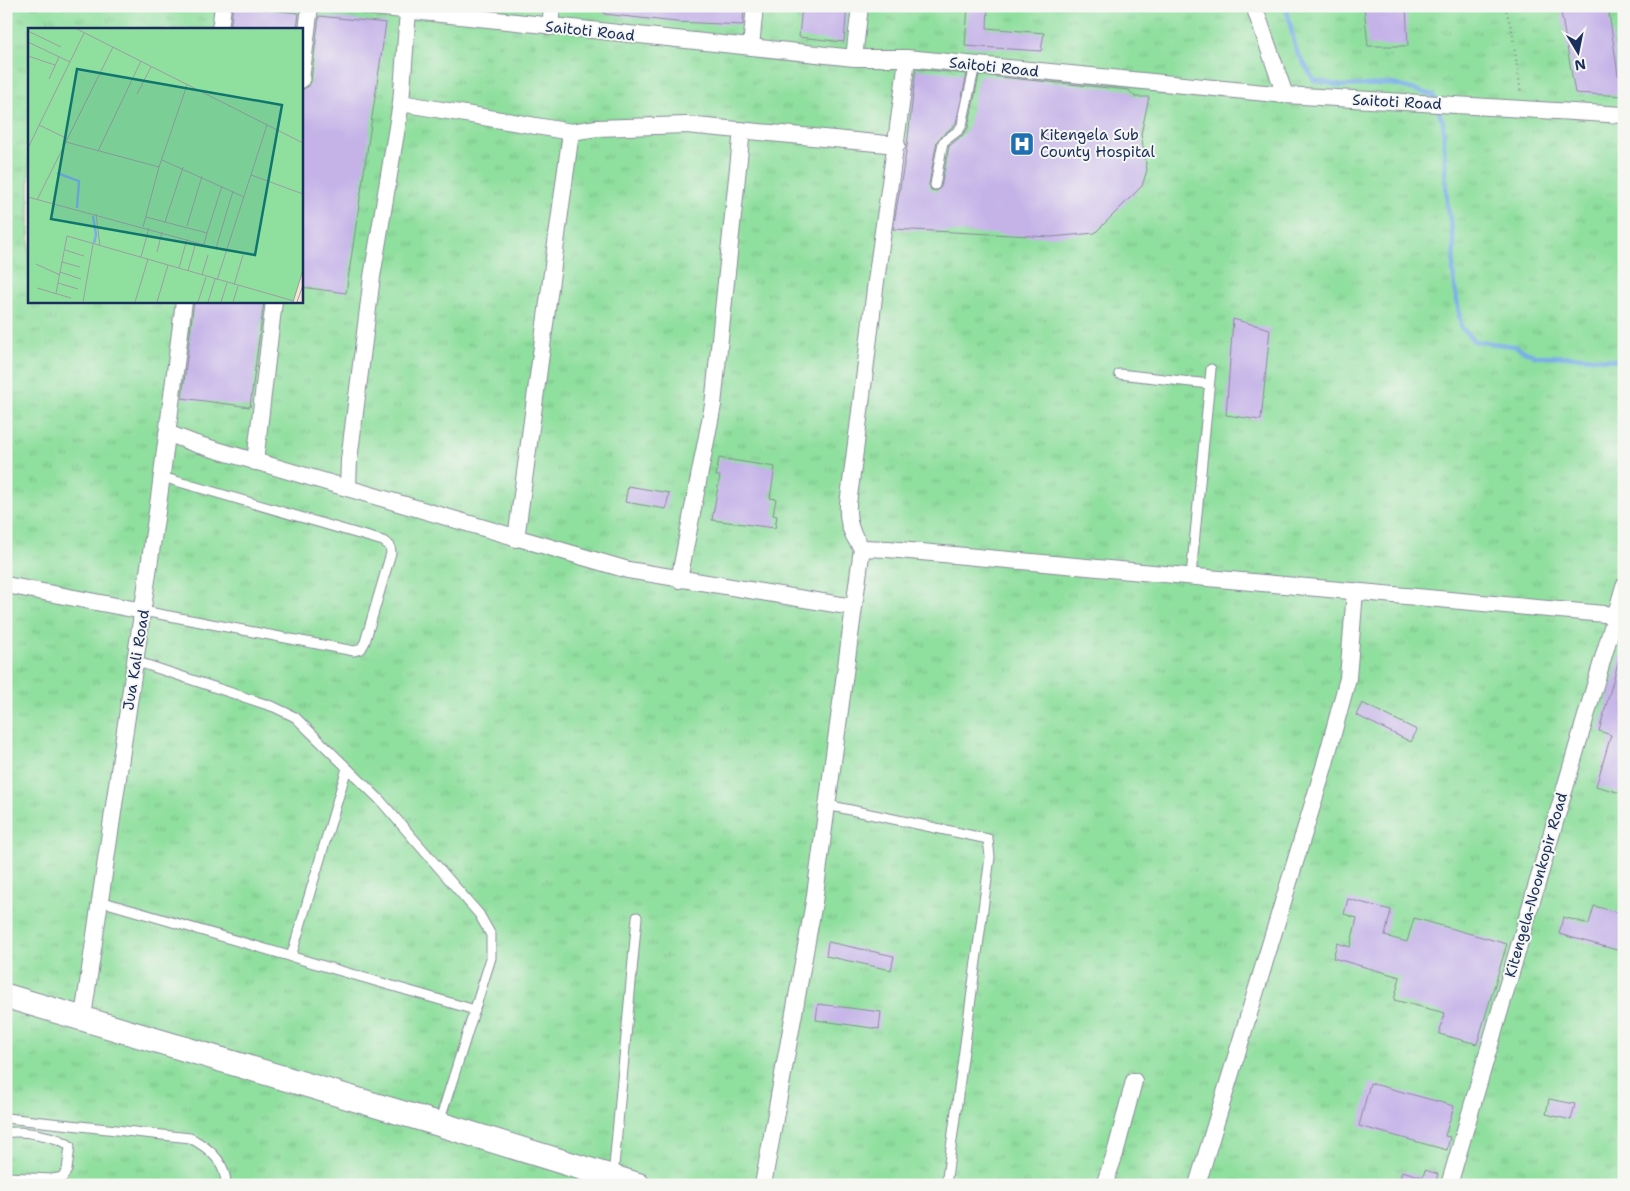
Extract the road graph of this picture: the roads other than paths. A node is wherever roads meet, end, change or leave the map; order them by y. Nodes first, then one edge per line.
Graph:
1 (223, 6) edge
2 (310, 6) edge
3 (365, 6) edge
4 (552, 6) edge
5 (755, 6) edge
6 (860, 6) edge
7 (1254, 6) edge
8 (408, 11) junction
9 (478, 12) edge
10 (550, 27) junction
11 (220, 28) edge
12 (751, 47) junction
13 (854, 58) junction
14 (907, 58) junction
15 (975, 65) junction
16 (302, 72) edge
17 (1285, 95) junction
18 (401, 102) junction
19 (1624, 115) edge
20 (742, 130) junction
21 (571, 132) junction
22 (897, 145) junction
23 (935, 185) dead end
24 (184, 302) edge
25 (274, 302) edge
26 (1211, 369) dead end
27 (1120, 374) dead end
28 (1209, 384) junction
29 (166, 434) junction
30 (255, 462) junction
31 (162, 477) junction
32 (348, 488) junction
33 (516, 539) junction
34 (862, 548) junction
35 (1191, 576) junction
36 (679, 580) junction
37 (6, 585) edge
38 (1624, 586) edge
39 (1355, 591) junction
40 (853, 607) junction
41 (143, 611) junction
42 (1615, 615) junction
43 (1616, 637) edge
44 (135, 661) junction
45 (347, 768) junction
46 (827, 805) junction
47 (100, 901) junction
48 (637, 917) dead end
49 (291, 957) junction
50 (6, 996) edge
51 (475, 1010) junction
52 (83, 1018) junction
53 (1134, 1081) dead end
54 (6, 1118) edge
55 (439, 1124) junction
56 (6, 1133) edge
57 (6, 1177) edge
58 (613, 1177) junction
59 (226, 1185) edge
60 (638, 1185) edge
61 (763, 1185) edge
62 (946, 1185) edge
63 (1104, 1185) edge
64 (1196, 1185) edge
65 (1450, 1185) edge

1 - 11 street
2 - 16 street
3 - 8 street, Saitoti Road
4 - 10 street
5 - 12 street
6 - 13 street
7 - 17 street
8 - 9 street, Saitoti Road
8 - 18 street
9 - 10 street, Saitoti Road
10 - 12 street, Saitoti Road
12 - 13 street, Saitoti Road
13 - 14 street, Saitoti Road
14 - 15 street, Saitoti Road
14 - 22 street
15 - 17 street, Saitoti Road
15 - 23 lane
17 - 19 street, Saitoti Road
18 - 21 street
18 - 32 street
20 - 21 street
20 - 22 street
20 - 36 street
21 - 33 street
22 - 34 street
24 - 29 street, Jua Kali Road
25 - 30 street
26 - 28 lane
27 - 28 lane
28 - 35 lane
29 - 30 street
29 - 31 street, Jua Kali Road
30 - 32 street
31 - 41 street, Jua Kali Road
31 - 41 lane
32 - 33 street
33 - 36 street
34 - 35 street
34 - 40 street
35 - 39 street
36 - 40 street
37 - 41 street
38 - 42 street, Kitengela-Noonkopir Road
39 - 42 street
39 - 64 street
40 - 46 street
41 - 44 street, Jua Kali Road
42 - 43 street, Kitengela-Noonkopir Road
43 - 65 street, Kitengela-Noonkopir Road
44 - 45 lane
44 - 47 street, Jua Kali Road
45 - 49 lane
45 - 51 lane
46 - 61 street
46 - 62 lane
47 - 49 lane
47 - 52 street, Jua Kali Road
48 - 58 lane
49 - 51 lane
50 - 52 street
51 - 55 lane
52 - 55 street
53 - 63 street
54 - 59 lane
55 - 58 street
56 - 57 lane
58 - 60 street

